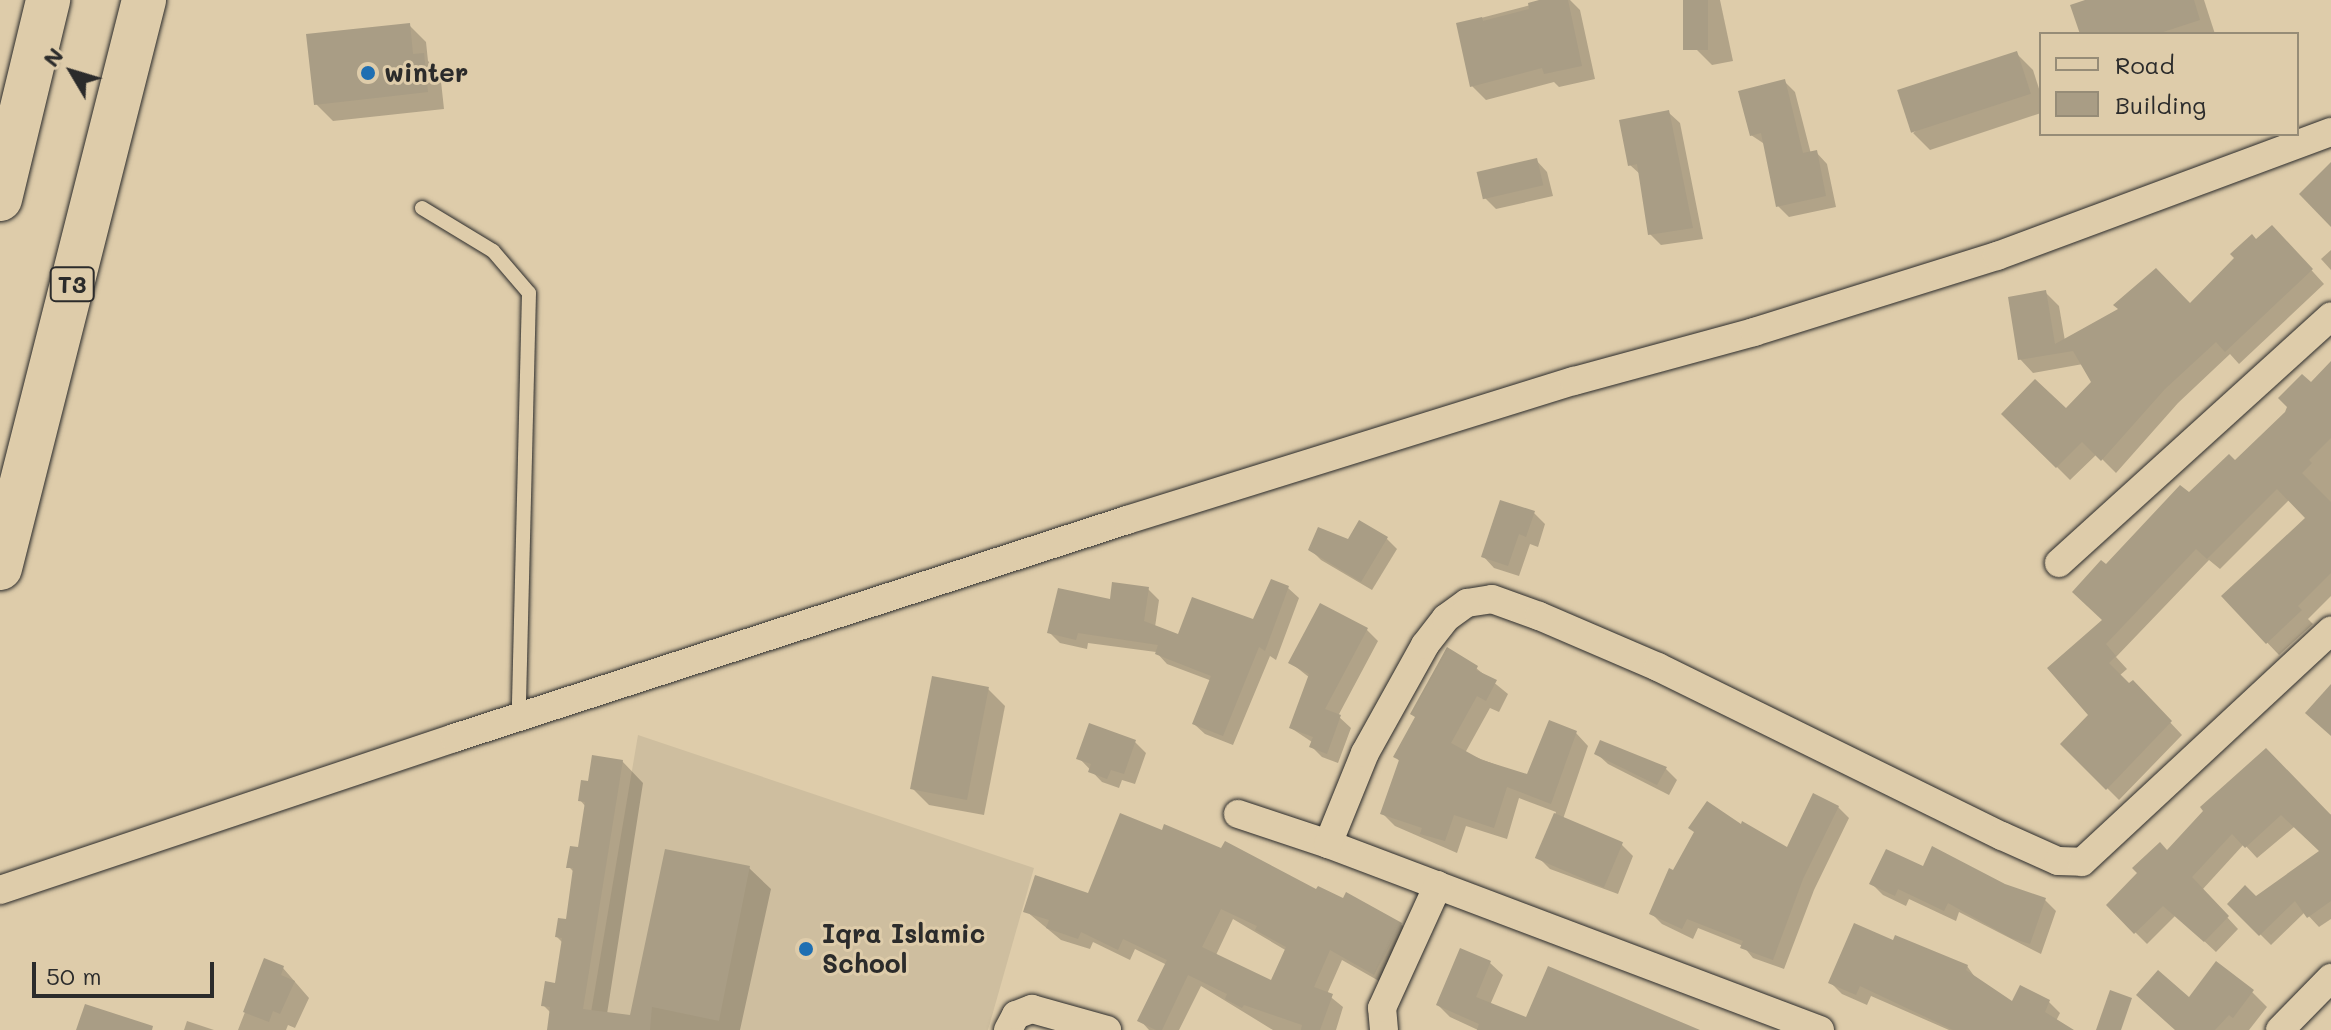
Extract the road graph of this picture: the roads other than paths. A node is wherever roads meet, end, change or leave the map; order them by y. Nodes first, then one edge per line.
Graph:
1 (48, 0) edge
2 (144, 0) edge
3 (2331, 132) edge
4 (0, 199) edge
5 (422, 208) dead end
6 (2331, 316) edge
7 (2059, 563) dead end
8 (0, 568) edge
9 (2331, 631) edge
10 (519, 717) junction
11 (1238, 814) dead end
12 (1328, 844) junction
13 (1438, 885) junction
14 (1, 897) edge
15 (2331, 978) edge
16 (1008, 1030) edge
17 (1107, 1030) edge
18 (1384, 1030) edge
19 (1820, 1030) edge
20 (2280, 1030) edge

1 - 4 highway
2 - 8 highway, T3
3 - 10 street
5 - 10 lane
6 - 7 street
9 - 12 street
10 - 14 street
11 - 12 street
12 - 13 street
13 - 18 street
13 - 19 street
15 - 20 street
16 - 17 street

